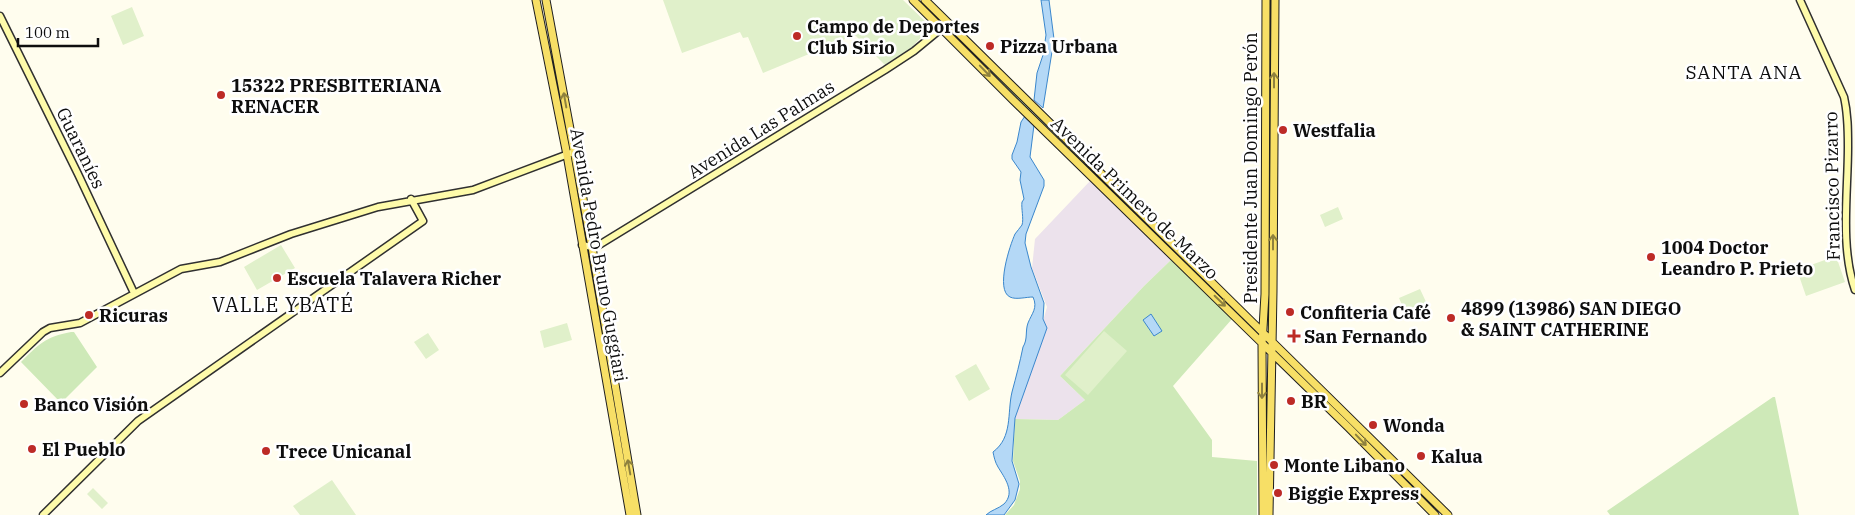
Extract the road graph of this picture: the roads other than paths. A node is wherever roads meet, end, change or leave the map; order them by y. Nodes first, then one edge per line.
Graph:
1 (536, 0) edge
2 (546, 0) edge
3 (913, 0) edge
4 (925, 0) edge
5 (1266, 0) edge
6 (1275, 0) edge
7 (1800, 0) edge
8 (0, 16) edge
9 (945, 25) junction
10 (571, 153) junction
11 (1266, 167) junction
12 (1274, 167) junction
13 (412, 199) junction
14 (582, 245) junction
15 (592, 247) junction
16 (1855, 290) edge
17 (134, 293) junction
18 (1263, 337) junction
19 (1271, 346) junction
20 (0, 373) edge
21 (42, 515) edge
22 (630, 515) edge
23 (638, 515) edge
24 (1263, 515) edge
25 (1269, 515) edge
26 (1435, 515) edge
27 (1448, 515) edge

1 - 10 main road, Avenida Pedro Bruno Guggiari
10 -> 2 main road, Avenida Pedro Bruno Guggiari
3 - 9 main road
4 - 9 main road
5 - 11 main road, Presidente Juan Domingo Perón
12 -> 6 main road, Presidente Juan Domingo Perón
7 - 16 main road, Francisco Pizarro
8 - 17 main road, Guaraníes
9 - 15 main road, Avenida Las Palmas
9 - 18 main road, Avenida Primero de Marzo
9 -> 18 main road, Avenida Primero de Marzo
10 - 13 main road
10 - 14 main road, Avenida Pedro Bruno Guggiari
10 - 15 main road, Avenida Pedro Bruno Guggiari
11 - 12 main road
11 - 18 main road, Presidente Juan Domingo Perón
19 -> 12 main road, Presidente Juan Domingo Perón
13 - 17 main road
13 - 21 main road
14 - 15 main road
14 - 22 main road, Avenida Pedro Bruno Guggiari
23 -> 15 main road, Avenida Pedro Bruno Guggiari
17 - 20 main road
18 - 19 main road
18 -> 24 main road, Presidente Juan Domingo Perón
19 - 25 main road, Presidente Juan Domingo Perón
19 -> 26 main road
19 - 27 main road

